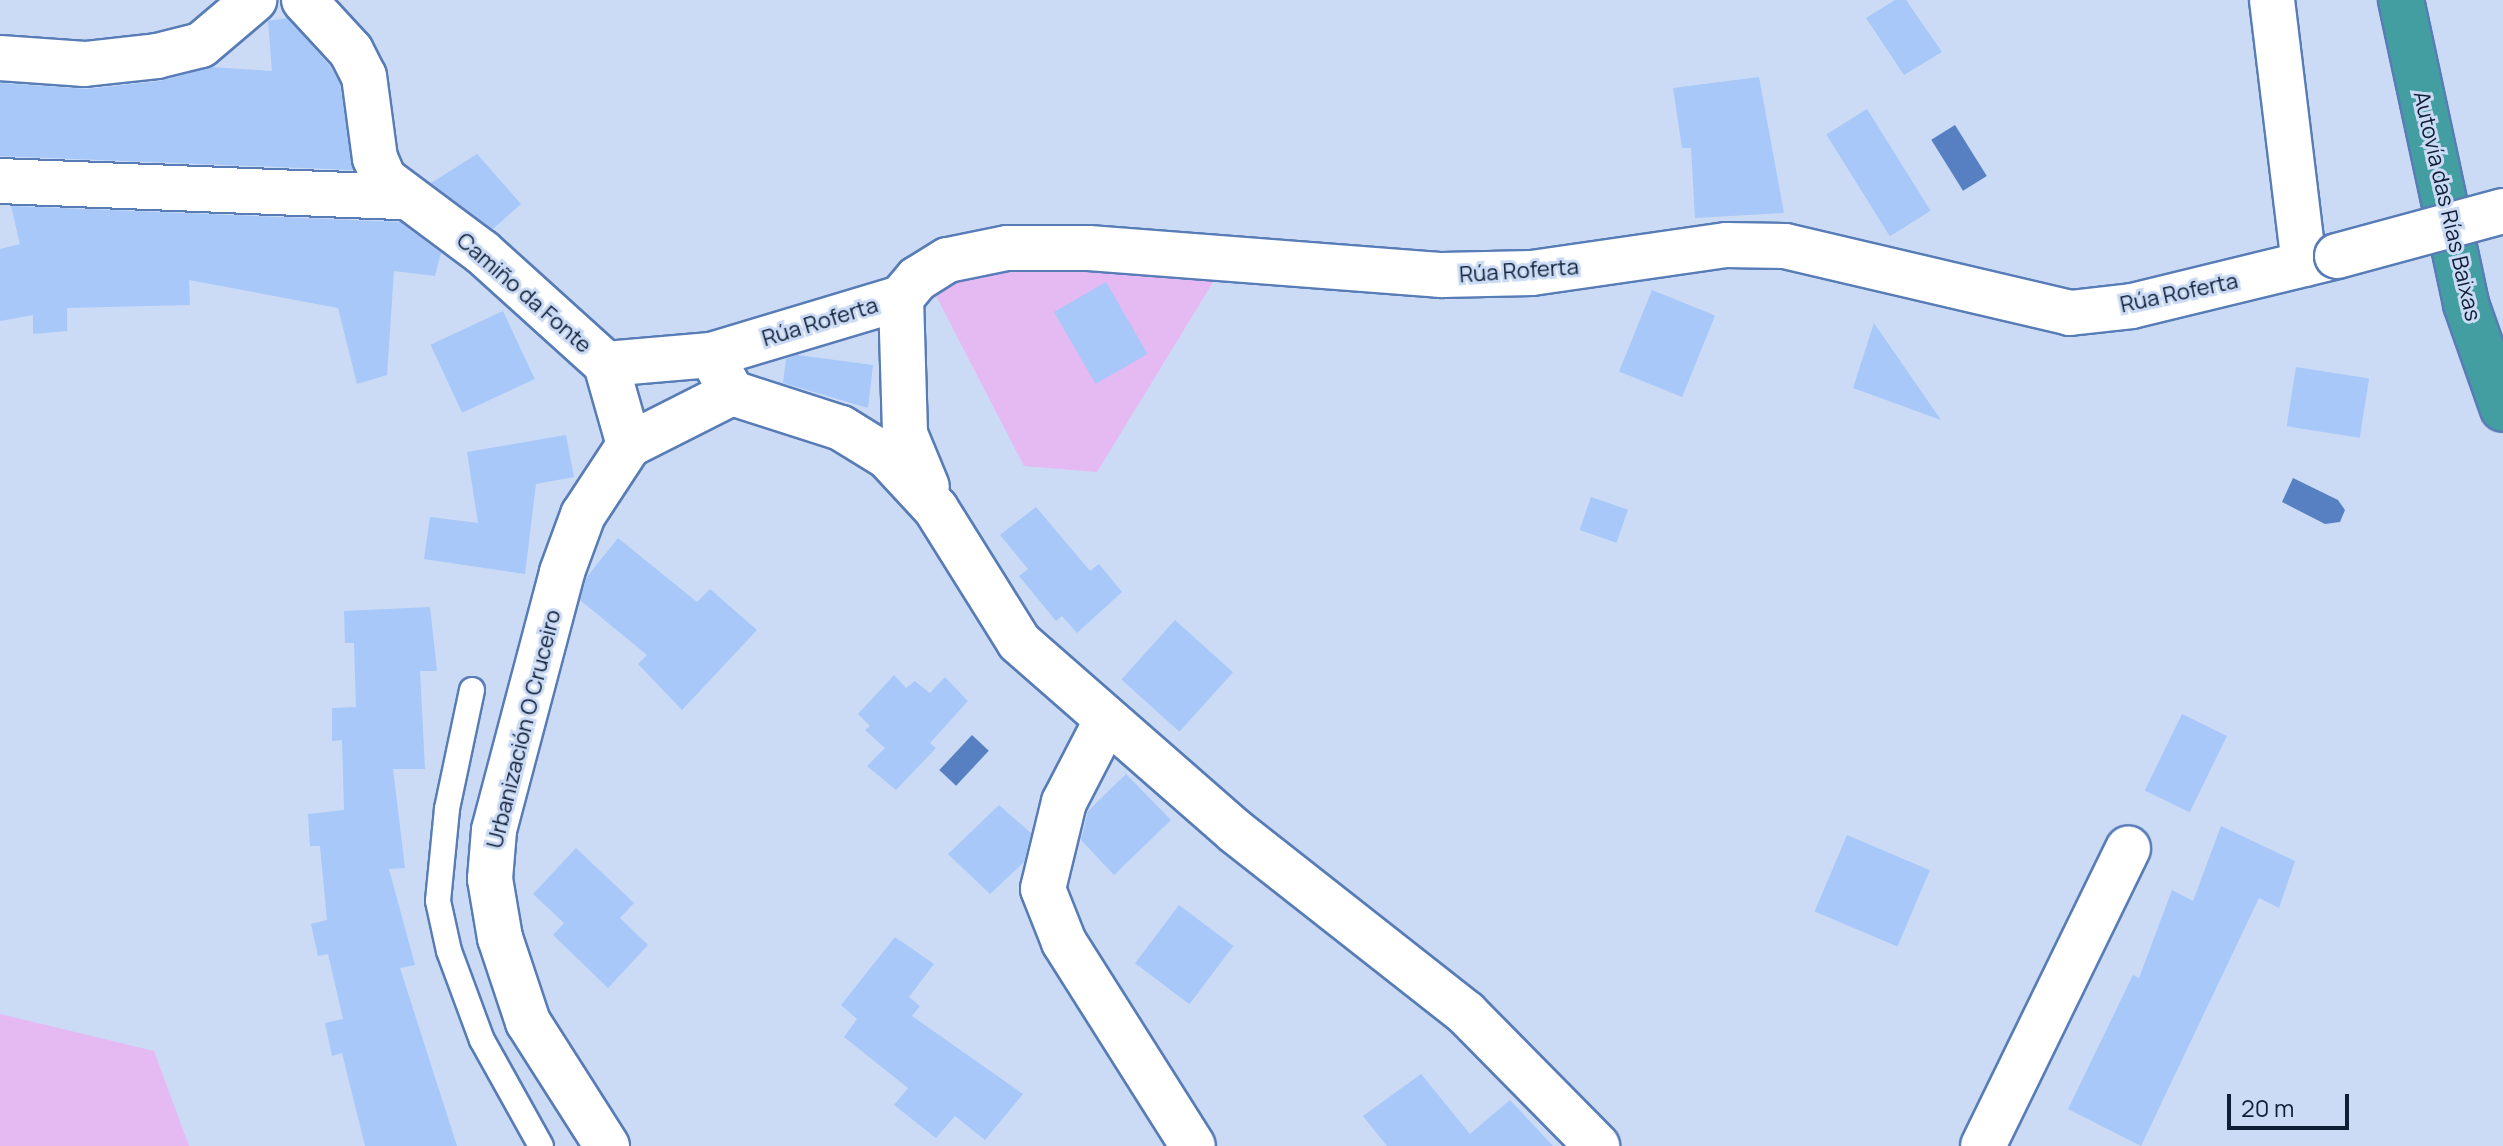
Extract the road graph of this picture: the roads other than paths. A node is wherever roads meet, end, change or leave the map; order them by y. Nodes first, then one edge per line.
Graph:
1 (254, 0) edge
2 (304, 0) edge
3 (2272, 0) edge
4 (2401, 0) edge
5 (0, 58) edge
6 (0, 181) edge
7 (403, 197) junction
8 (2503, 211) edge
9 (2320, 260) junction
10 (901, 298) junction
11 (711, 355) junction
12 (606, 364) junction
13 (732, 393) junction
14 (2503, 409) edge
15 (629, 445) junction
16 (936, 509) junction
17 (472, 690) dead end
18 (1105, 723) junction
19 (2128, 849) dead end
20 (541, 1146) edge
21 (607, 1146) edge
22 (1193, 1146) edge
23 (1597, 1146) edge
24 (1983, 1146) edge

1 - 5 street
2 - 7 street, Camiño da Fonte
3 - 9 street
4 - 14 highway, Autovía das Rías Baixas
6 - 7 street
7 - 12 street, Camiño da Fonte
8 - 9 street, Rúa Roferta, bridge
9 - 10 street, Rúa Roferta
10 - 11 street, Rúa Roferta
10 - 16 street
11 - 12 street, Rúa Roferta
11 - 13 street
12 - 15 street, Camiño da Fonte
13 - 15 street
13 - 16 street
15 - 21 street, Urbanización O Cruceiro
16 - 18 street
17 - 20 lane
18 - 22 street
18 - 23 street
19 - 24 street

